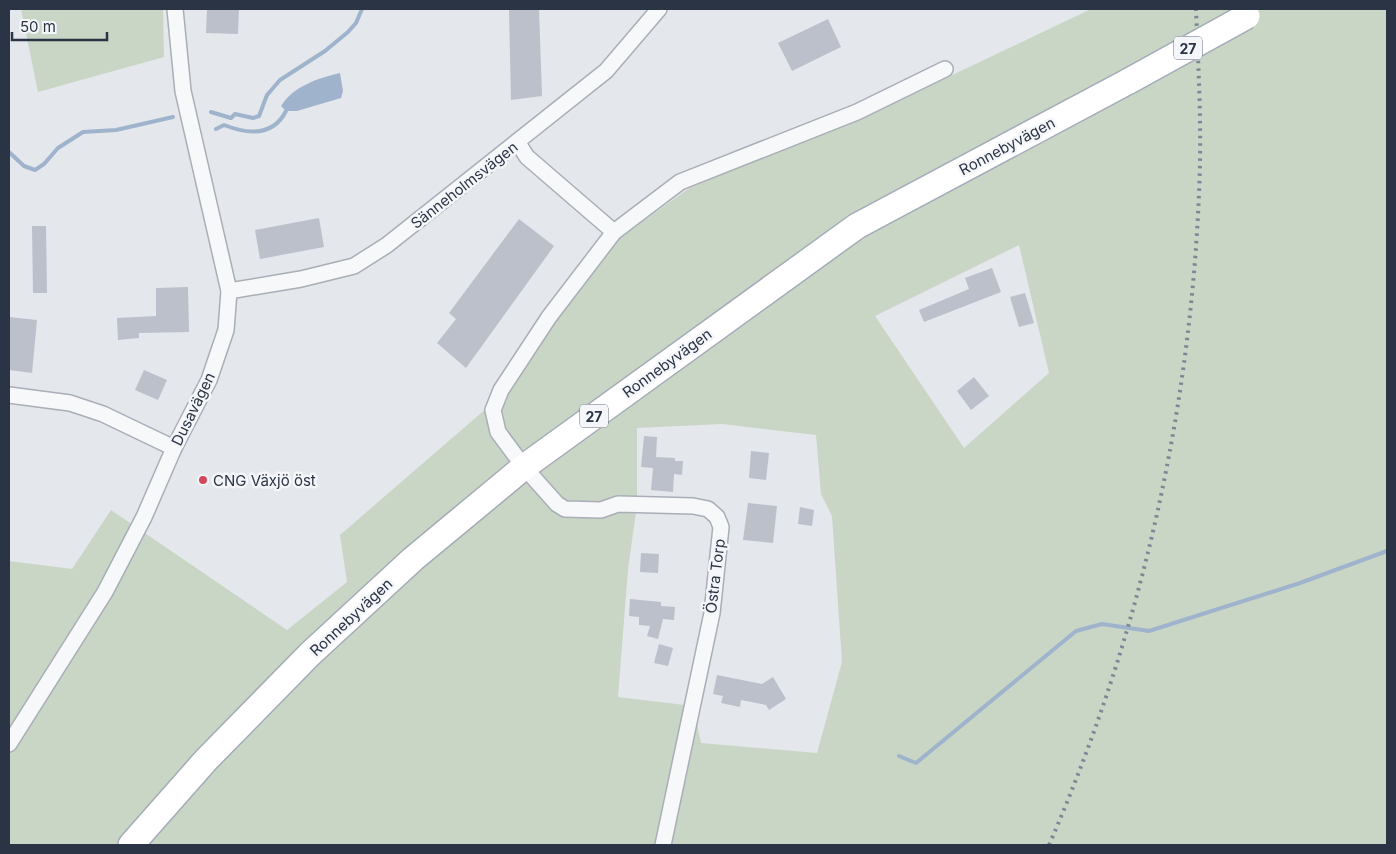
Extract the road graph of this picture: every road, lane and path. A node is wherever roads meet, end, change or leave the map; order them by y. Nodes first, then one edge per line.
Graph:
1 (175, 9) edge
2 (659, 9) edge
3 (1253, 12) edge
4 (945, 69) dead end
5 (518, 143) junction
6 (614, 232) junction
7 (229, 291) junction
8 (9, 396) edge
9 (174, 448) junction
10 (524, 467) junction
11 (9, 744) edge
12 (132, 845) edge
13 (663, 845) edge

1 - 7 street, Dusavägen
2 - 5 street, Sänneholmsvägen
3 - 10 main road, Ronnebyvägen / 27, bridge
4 - 6 street, Östra Torp
5 - 6 street
5 - 7 street, Sänneholmsvägen
6 - 10 street, Östra Torp
7 - 9 street, Dusavägen
8 - 9 street
9 - 11 street, Dusavägen
10 - 12 main road, Ronnebyvägen / 27
10 - 13 street, Östra Torp

